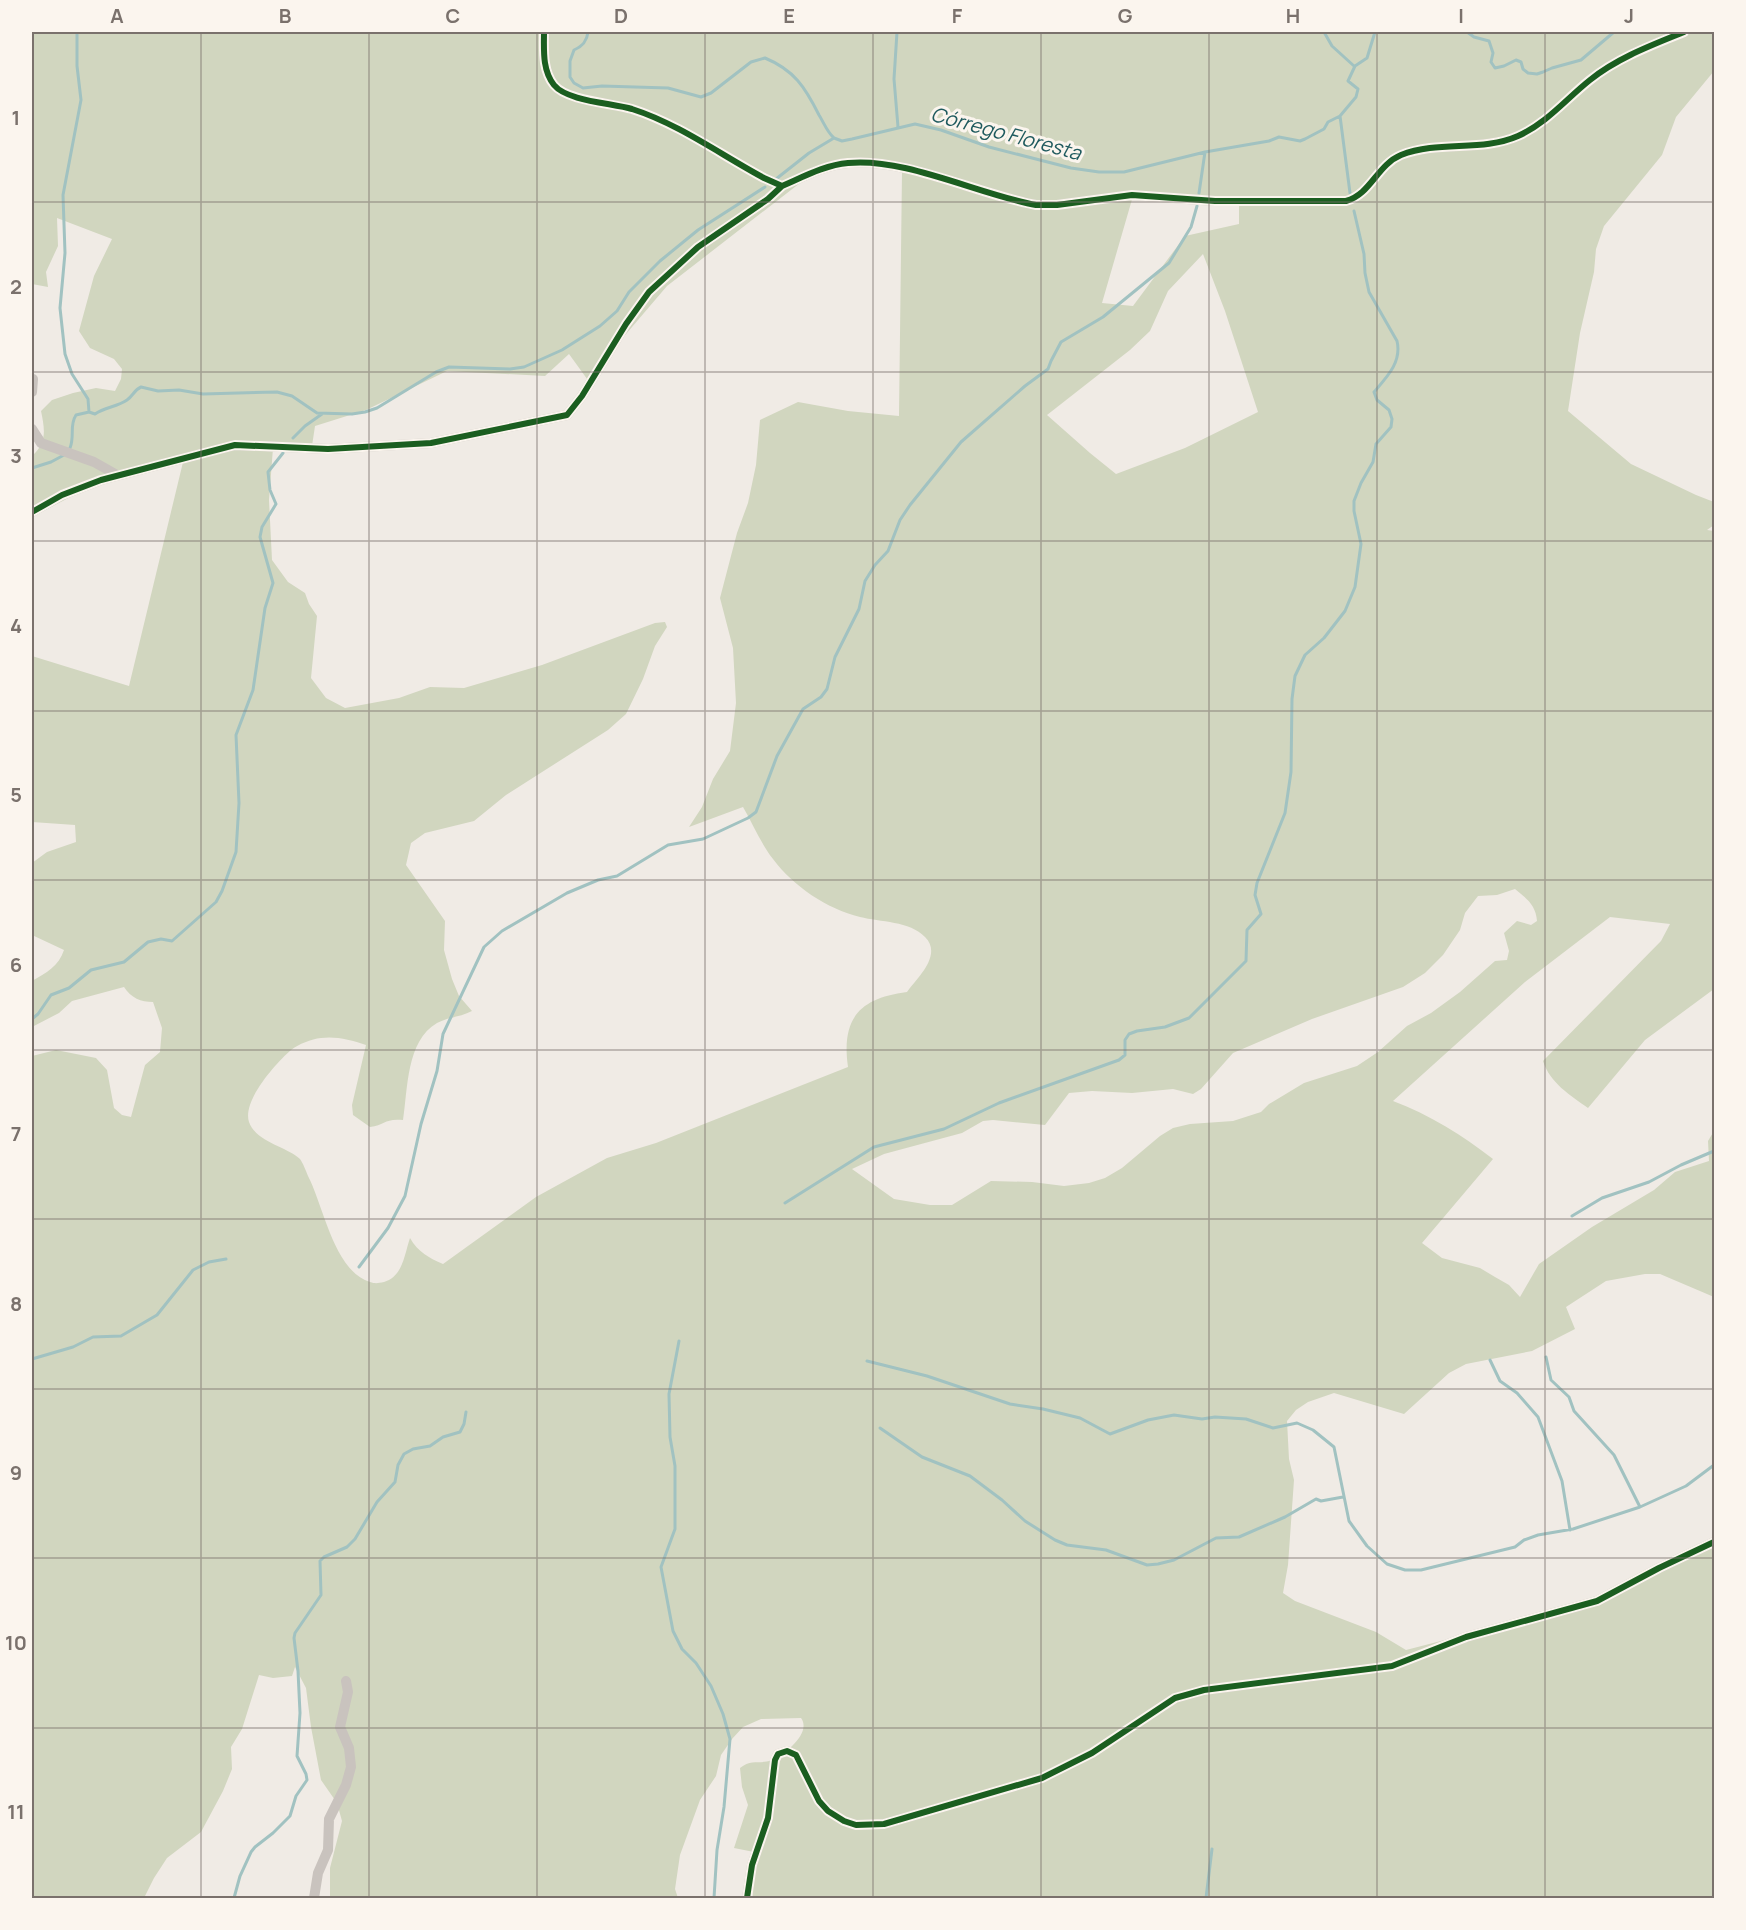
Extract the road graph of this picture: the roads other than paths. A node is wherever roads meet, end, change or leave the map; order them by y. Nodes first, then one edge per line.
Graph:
1 (544, 32) edge
2 (1684, 32) edge
3 (782, 186) junction
4 (33, 379) dead end
5 (32, 392) edge
6 (32, 429) edge
7 (117, 475) junction
8 (32, 512) edge
9 (1714, 1542) edge
10 (346, 1681) dead end
11 (314, 1899) edge
12 (747, 1899) edge

1 - 3 street
2 - 3 street
3 - 7 street
4 - 5 street
6 - 7 street
7 - 8 street
9 - 12 street
10 - 11 street

